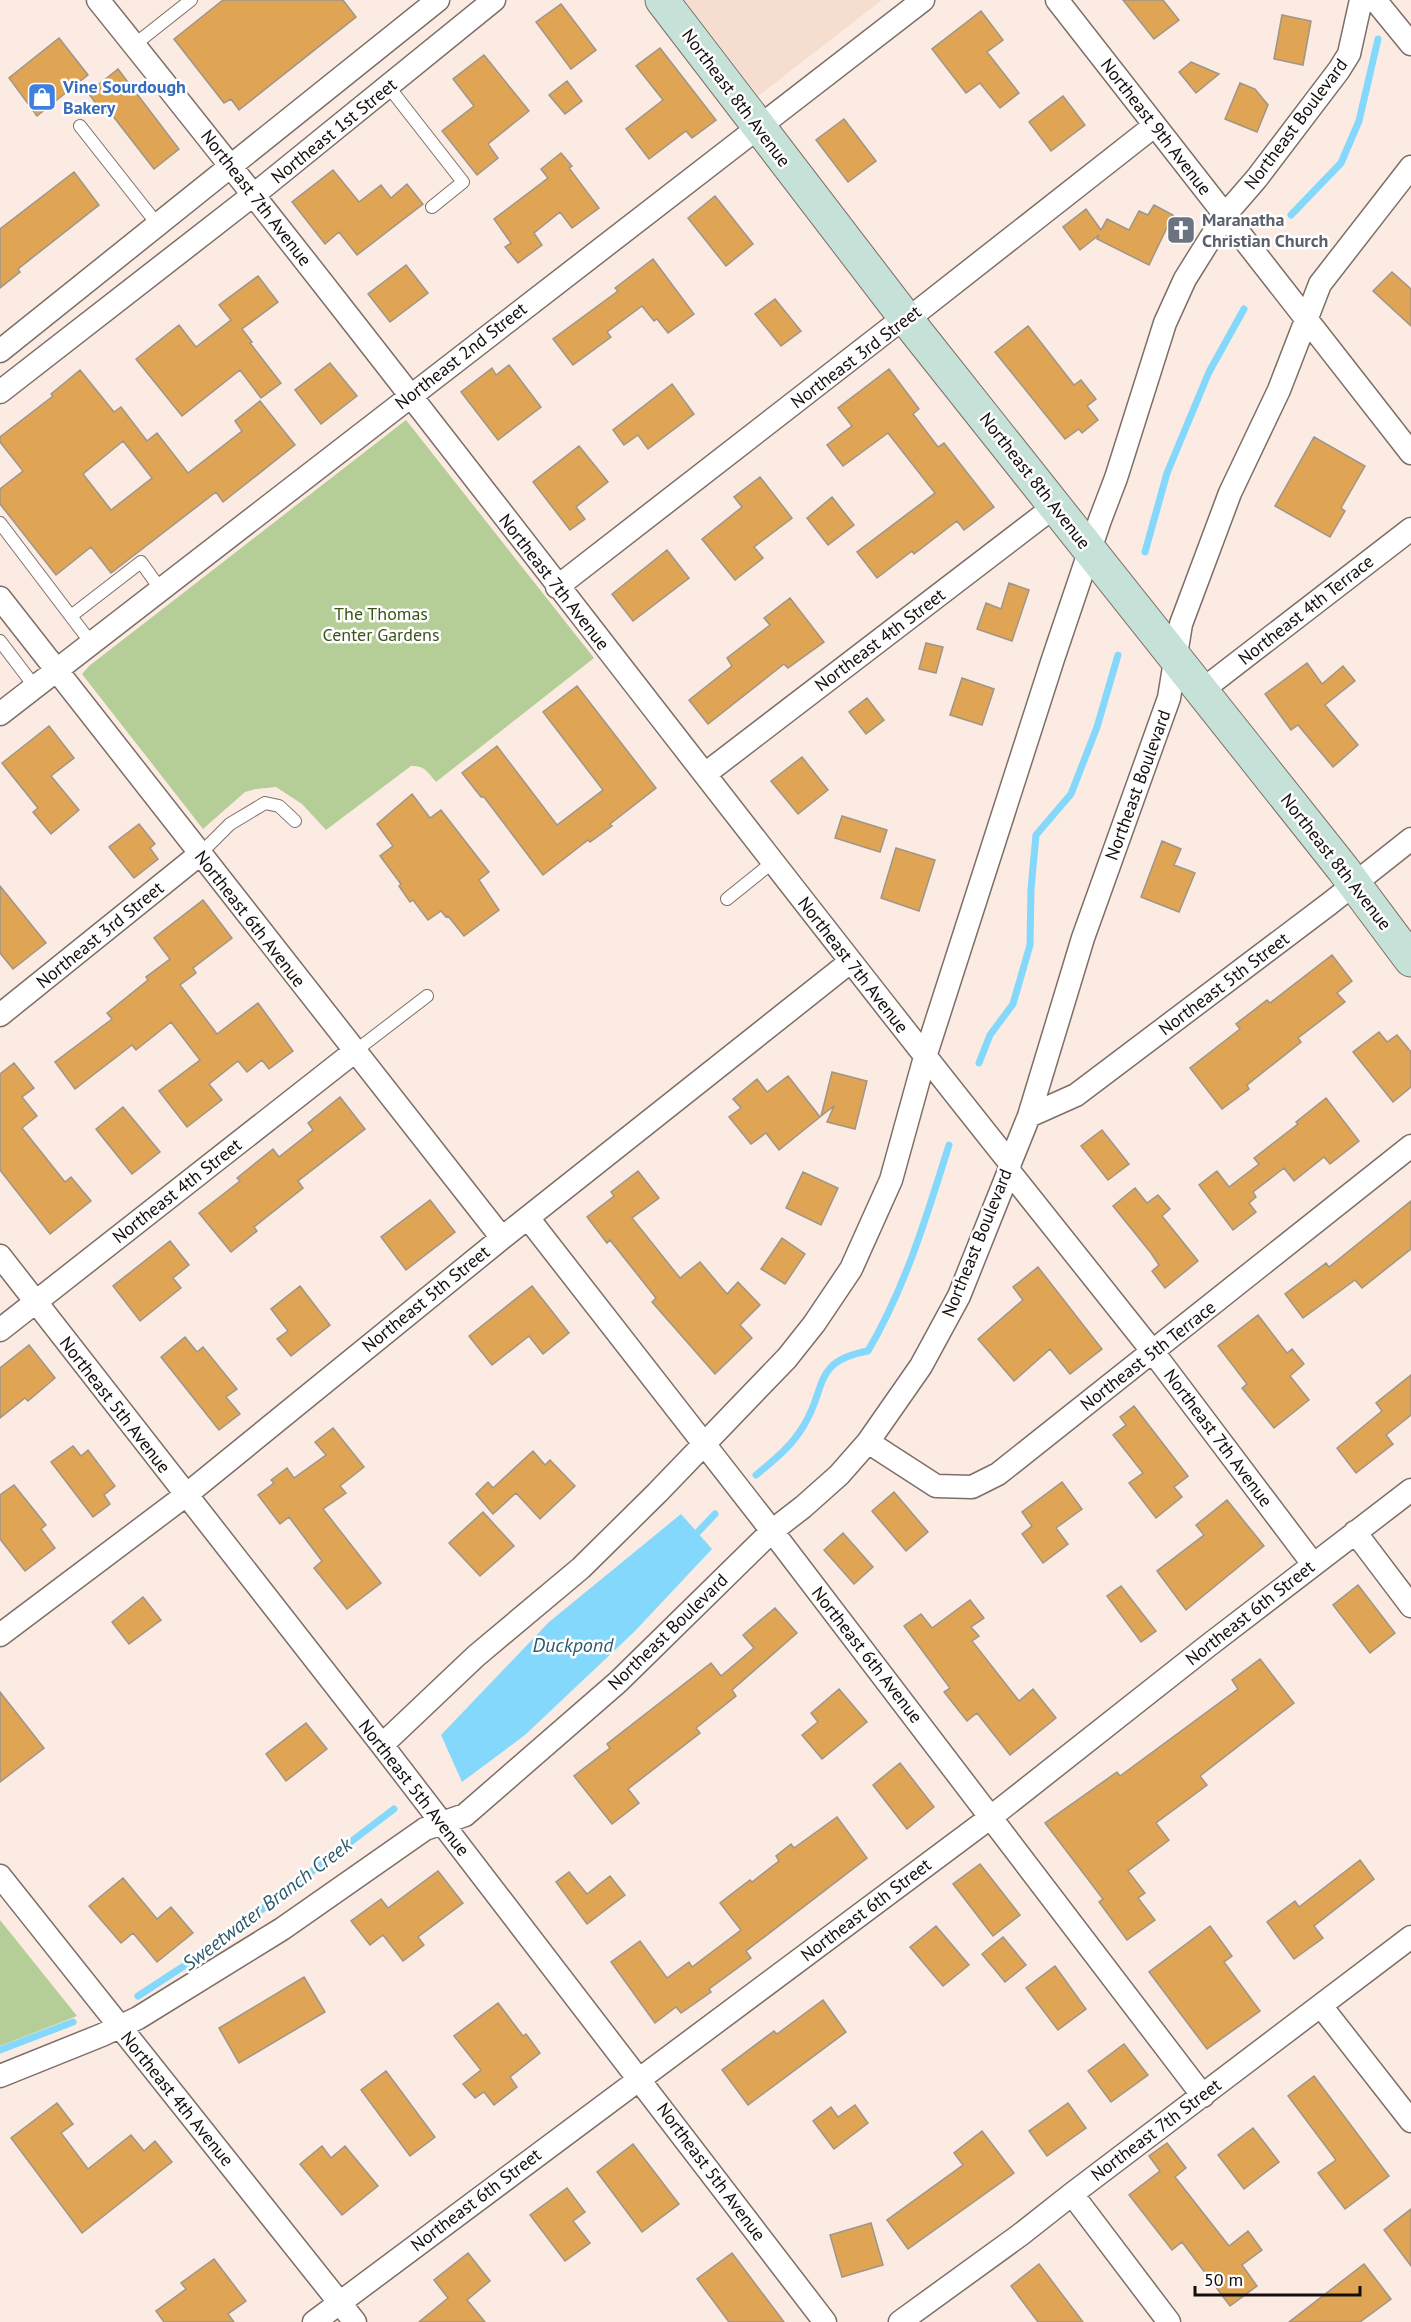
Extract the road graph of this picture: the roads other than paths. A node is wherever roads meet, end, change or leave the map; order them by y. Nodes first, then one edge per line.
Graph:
1 (98, 0) edge
2 (191, 0) edge
3 (494, 0) edge
4 (662, 0) edge
5 (1057, 0) edge
6 (1361, 0) edge
7 (1375, 0) edge
8 (431, 2) edge
9 (915, 3) edge
10 (176, 5) edge
11 (1409, 40) edge
12 (134, 45) junction
13 (376, 50) junction
14 (394, 82) junction
15 (80, 126) dead end
16 (1154, 126) junction
17 (758, 128) junction
18 (231, 167) junction
19 (1411, 167) edge
20 (254, 195) junction
21 (432, 207) dead end
22 (1225, 214) junction
23 (158, 225) junction
24 (45, 314) junction
25 (1307, 318) junction
26 (907, 320) junction
27 (65, 339) junction
28 (0, 351) edge
29 (0, 392) edge
30 (410, 395) junction
31 (1411, 453) edge
32 (1055, 506) junction
33 (0, 523) edge
34 (1411, 529) edge
35 (1090, 550) junction
36 (557, 587) junction
37 (161, 590) junction
38 (0, 598) edge
39 (71, 616) junction
40 (0, 641) edge
41 (92, 644) junction
42 (1175, 658) junction
43 (57, 671) junction
44 (35, 687) junction
45 (1201, 692) junction
46 (0, 714) edge
47 (705, 774) junction
48 (295, 821) dead end
49 (1411, 839) edge
50 (200, 855) junction
51 (773, 862) junction
52 (1354, 884) junction
53 (728, 899) dead end
54 (1411, 960) edge
55 (850, 962) junction
56 (427, 996) dead end
57 (0, 1015) edge
58 (354, 1052) junction
59 (925, 1057) junction
60 (1029, 1116) junction
61 (1411, 1146) edge
62 (1010, 1167) junction
63 (528, 1218) junction
64 (502, 1238) junction
65 (0, 1256) edge
66 (35, 1302) junction
67 (0, 1330) edge
68 (1153, 1352) junction
69 (868, 1442) junction
70 (703, 1445) junction
71 (1411, 1490) edge
72 (186, 1495) junction
73 (772, 1531) junction
74 (1355, 1532) junction
75 (1313, 1564) junction
76 (1411, 1606) edge
77 (0, 1635) edge
78 (382, 1745) junction
79 (992, 1817) junction
80 (442, 1823) junction
81 (0, 1875) edge
82 (1411, 1937) edge
83 (1321, 2006) junction
84 (119, 2027) junction
85 (0, 2076) edge
86 (639, 2078) junction
87 (1203, 2096) junction
88 (1411, 2121) edge
89 (1072, 2194) junction
90 (340, 2303) junction
91 (314, 2322) edge
92 (356, 2322) edge
93 (825, 2322) edge
94 (900, 2322) edge
95 (1169, 2322) edge

1 - 12 street, Northeast 7th Avenue
2 - 10 lane
3 - 14 street, Northeast 1st Street
4 - 17 street, Northeast 8th Avenue
5 - 16 street, Northeast 9th Avenue
6 - 22 street, Northeast Boulevard
7 - 11 street
8 - 13 street, Northeast 1st Street
9 - 17 street, Northeast 2nd Street
10 - 12 lane
12 - 18 street, Northeast 7th Avenue
13 - 14 street
13 - 18 street, Northeast 1st Street
14 - 20 street, Northeast 1st Street
14 - 21 lane
15 - 23 lane
16 - 22 street, Northeast 9th Avenue
16 - 26 street, Northeast 3rd Street
17 - 26 street, Northeast 8th Avenue
17 - 30 street, Northeast 2nd Street
18 - 20 street, Northeast 7th Avenue
18 - 23 street, Northeast 1st Street
19 - 25 street, Northeast Boulevard
20 - 27 street, Northeast 1st Street
20 - 30 street, Northeast 7th Avenue
22 - 25 street, Northeast 9th Avenue
22 - 35 street, Northeast Boulevard
23 - 24 street, Northeast 1st Street
24 - 27 street
24 - 28 street, Northeast 1st Street
25 - 31 street, Northeast 9th Avenue
25 - 42 street, Northeast Boulevard
26 - 32 street, Northeast 8th Avenue
26 - 36 street, Northeast 3rd Street
27 - 29 street, Northeast 1st Street
30 - 36 street, Northeast 7th Avenue
30 - 37 street, Northeast 2nd Street
32 - 35 street, Northeast 8th Avenue
32 - 47 street, Northeast 4th Street
33 - 39 lane
34 - 45 street, Northeast 4th Terrace
35 - 42 street, Northeast 8th Avenue
35 - 59 street, Northeast Boulevard
36 - 47 street, Northeast 7th Avenue
37 - 39 lane
37 - 41 street, Northeast 2nd Street
38 - 43 street, Northeast 6th Avenue
39 - 41 lane
40 - 44 lane
41 - 43 street, Northeast 2nd Street
42 - 45 street, Northeast 8th Avenue
42 - 60 street, Northeast Boulevard
43 - 44 street, Northeast 2nd Street
43 - 50 street, Northeast 6th Avenue
44 - 46 street, Northeast 2nd Street
45 - 52 street, Northeast 8th Avenue
47 - 51 street, Northeast 7th Avenue
48 - 50 lane
49 - 52 street, Northeast 5th Street
50 - 57 street, Northeast 3rd Street
50 - 58 street, Northeast 6th Avenue
51 - 53 lane
51 - 55 street, Northeast 7th Avenue
52 - 54 street, Northeast 8th Avenue
52 - 60 street, Northeast 5th Street
55 - 59 street, Northeast 7th Avenue
55 - 63 street, Northeast 5th Street
56 - 58 lane
58 - 64 street, Northeast 6th Avenue
58 - 66 street, Northeast 4th Street
59 - 62 street, Northeast 7th Avenue
59 - 70 street, Northeast Boulevard
60 - 62 street, Northeast Boulevard
61 - 68 street, Northeast 5th Terrace
62 - 68 street, Northeast 7th Avenue
62 - 69 street, Northeast Boulevard
63 - 64 street, Northeast 5th Street
63 - 70 street, Northeast 6th Avenue
64 - 72 street, Northeast 5th Street
65 - 66 street, Northeast 5th Avenue
66 - 67 street, Northeast 4th Street
66 - 72 street, Northeast 5th Avenue
68 - 69 street, Northeast 5th Terrace
68 - 75 street, Northeast 7th Avenue
69 - 73 street, Northeast Boulevard
70 - 73 street, Northeast 6th Avenue
70 - 78 street, Northeast Boulevard
71 - 74 street, Northeast 6th Street
72 - 77 street, Northeast 5th Street
72 - 78 street, Northeast 5th Avenue
73 - 79 street, Northeast 6th Avenue
73 - 80 street, Northeast Boulevard
74 - 75 street, Northeast 6th Street
74 - 76 street
75 - 79 street, Northeast 6th Street
78 - 80 street, Northeast 5th Avenue
79 - 86 street, Northeast 6th Street
79 - 87 street, Northeast 6th Avenue
80 - 84 street, Northeast Boulevard
80 - 86 street, Northeast 5th Avenue
81 - 84 street, Northeast 4th Avenue
82 - 83 street, Northeast 7th Street
83 - 87 street, Northeast 7th Street
83 - 88 street
84 - 85 street, Northeast Boulevard
84 - 90 street, Northeast 4th Avenue
86 - 90 street, Northeast 6th Street
86 - 93 street, Northeast 5th Avenue
87 - 89 street, Northeast 7th Street
89 - 94 street, Northeast 7th Street
89 - 95 street
90 - 91 street, Northeast 6th Street
90 - 92 street, Northeast 4th Avenue

